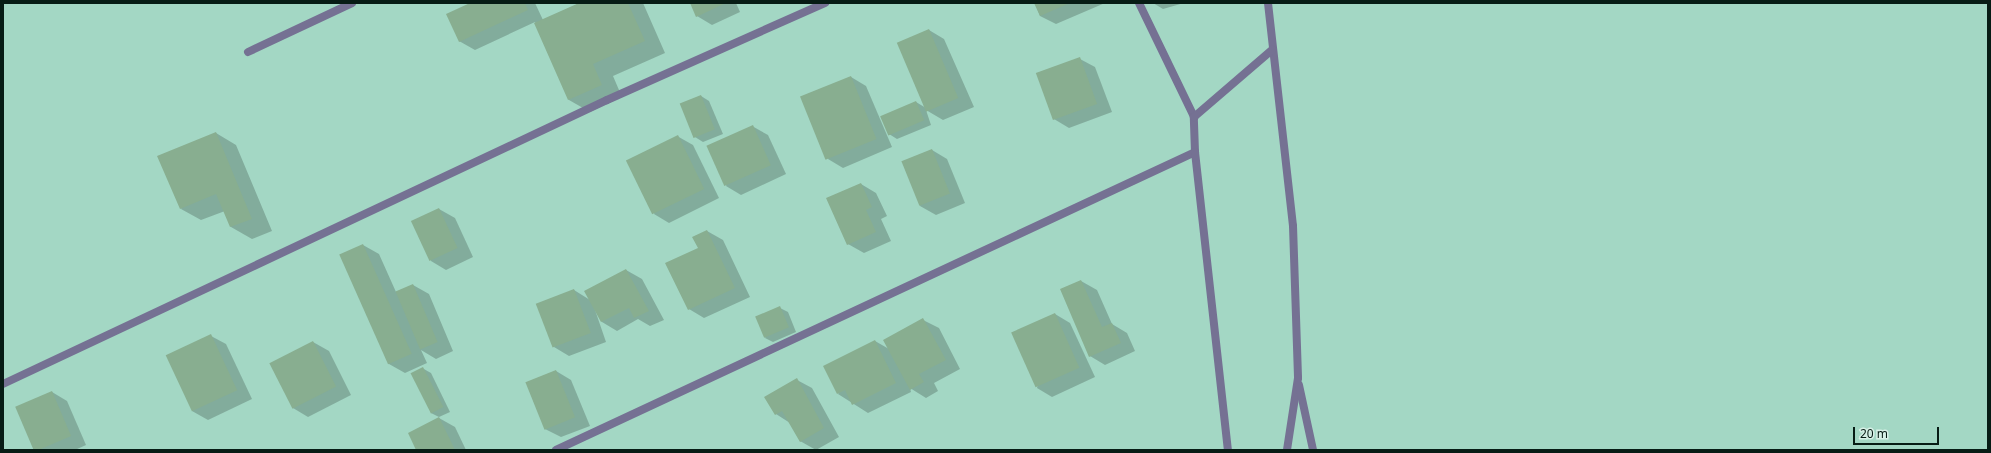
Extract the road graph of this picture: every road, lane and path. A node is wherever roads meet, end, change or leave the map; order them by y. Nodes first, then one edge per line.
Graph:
1 (352, 3) edge
2 (825, 3) edge
3 (1139, 3) edge
4 (1268, 3) edge
5 (1272, 50) junction
6 (248, 52) dead end
7 (1194, 117) junction
8 (1195, 152) junction
9 (1298, 378) junction
10 (3, 384) edge
11 (556, 450) edge
12 (1228, 450) edge
13 (1287, 450) edge
14 (1313, 450) edge

1 - 6 street
2 - 10 street
3 - 7 street
4 - 5 street
5 - 7 street
5 - 9 street
7 - 8 street
8 - 11 street
8 - 12 street
9 - 13 street
9 - 14 street

